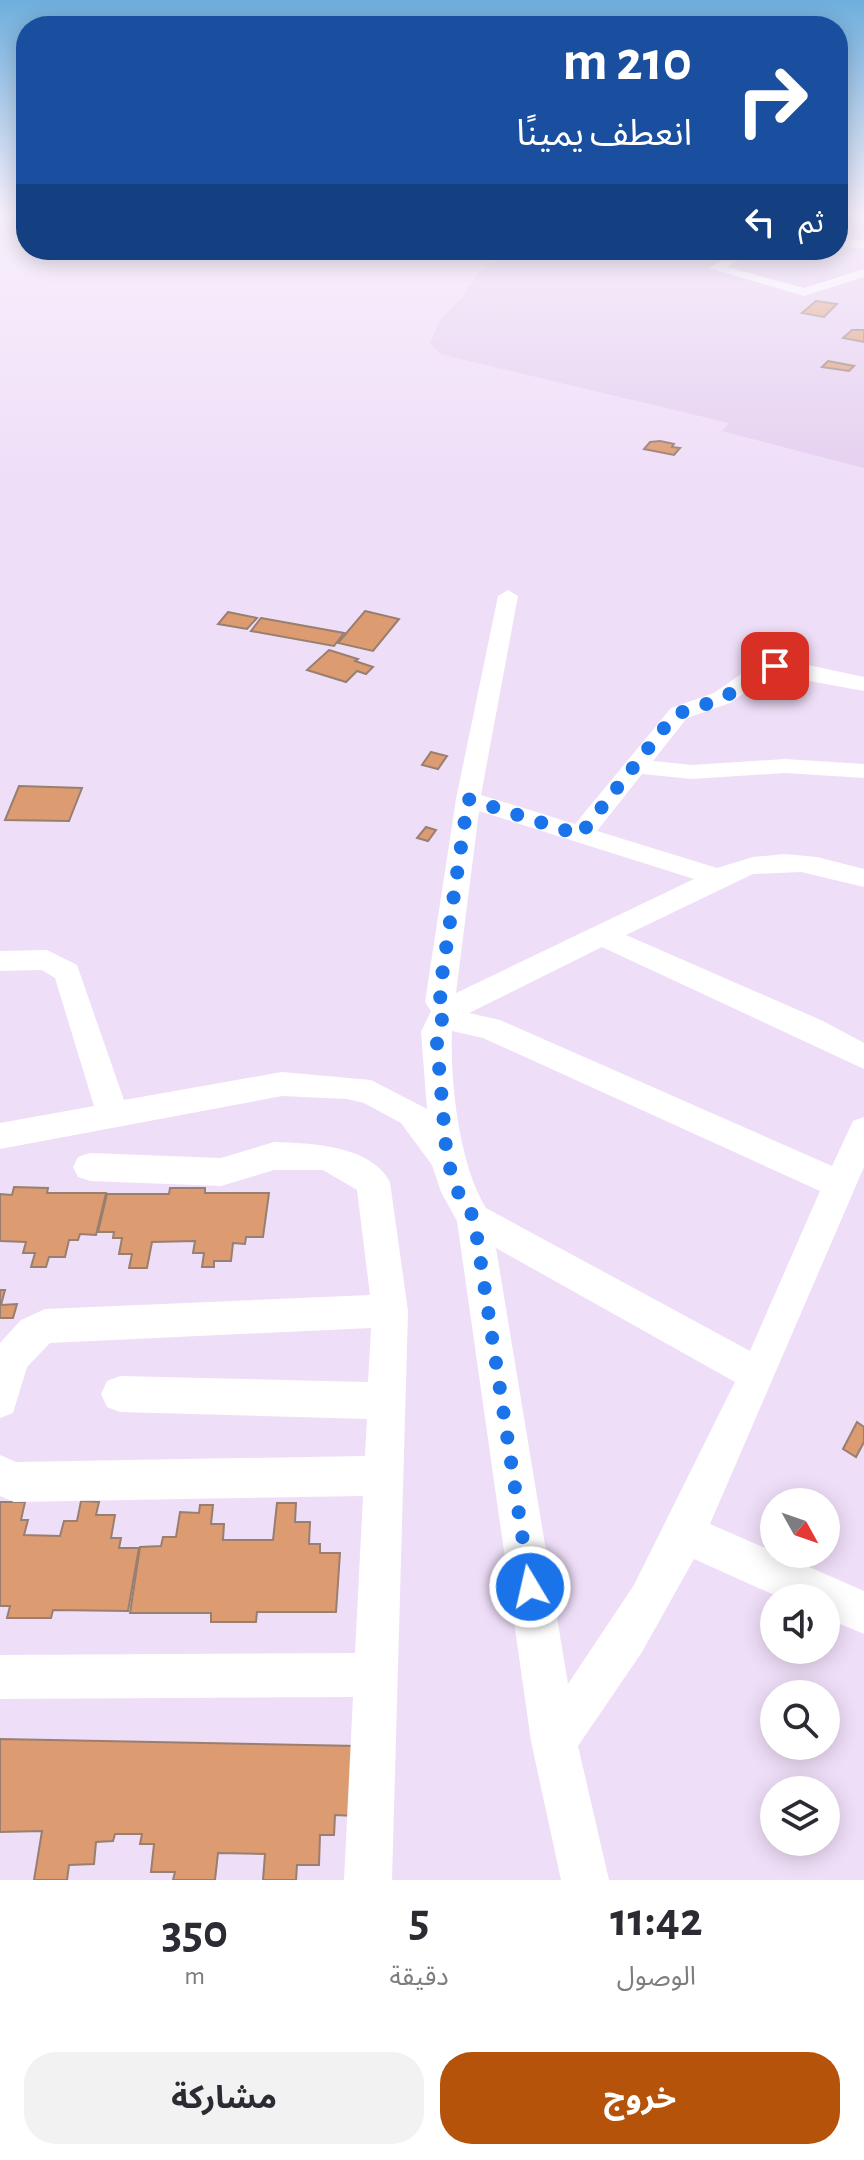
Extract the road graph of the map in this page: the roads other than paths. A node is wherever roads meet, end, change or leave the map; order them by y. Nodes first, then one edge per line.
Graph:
1 (508, 596) dead end
2 (864, 684) edge
3 (633, 766) junction
4 (864, 771) edge
5 (468, 799) junction
6 (580, 835) junction
7 (716, 877) junction
8 (864, 878) edge
9 (601, 935) junction
10 (0, 961) edge
11 (446, 1011) junction
12 (864, 1057) edge
13 (113, 1114) junction
14 (864, 1130) edge
15 (0, 1136) edge
16 (447, 1159) junction
17 (90, 1167) dead end
18 (839, 1184) junction
19 (474, 1218) junction
20 (390, 1311) junction
21 (758, 1375) junction
22 (120, 1394) dead end
23 (0, 1400) edge
24 (387, 1401) junction
25 (0, 1475) edge
26 (385, 1476) junction
27 (683, 1533) junction
28 (864, 1613) edge
29 (378, 1675) junction
30 (0, 1677) edge
31 (554, 1741) junction
32 (368, 1880) edge
33 (585, 1880) edge

1 - 5 street
2 - 3 street
3 - 4 street
3 - 6 street
5 - 6 street
5 - 11 street
6 - 7 street
7 - 8 street
7 - 9 street
9 - 11 street
9 - 12 street
10 - 13 street
11 - 16 street
11 - 18 street
13 - 15 street
13 - 16 street
14 - 18 street
16 - 19 street
17 - 20 street
18 - 21 street
19 - 21 street
19 - 31 street
20 - 23 street
20 - 24 street
21 - 27 street
22 - 24 street
24 - 26 street
25 - 26 street
26 - 29 street
27 - 28 street
27 - 31 street
29 - 30 street
29 - 32 street
31 - 33 street

